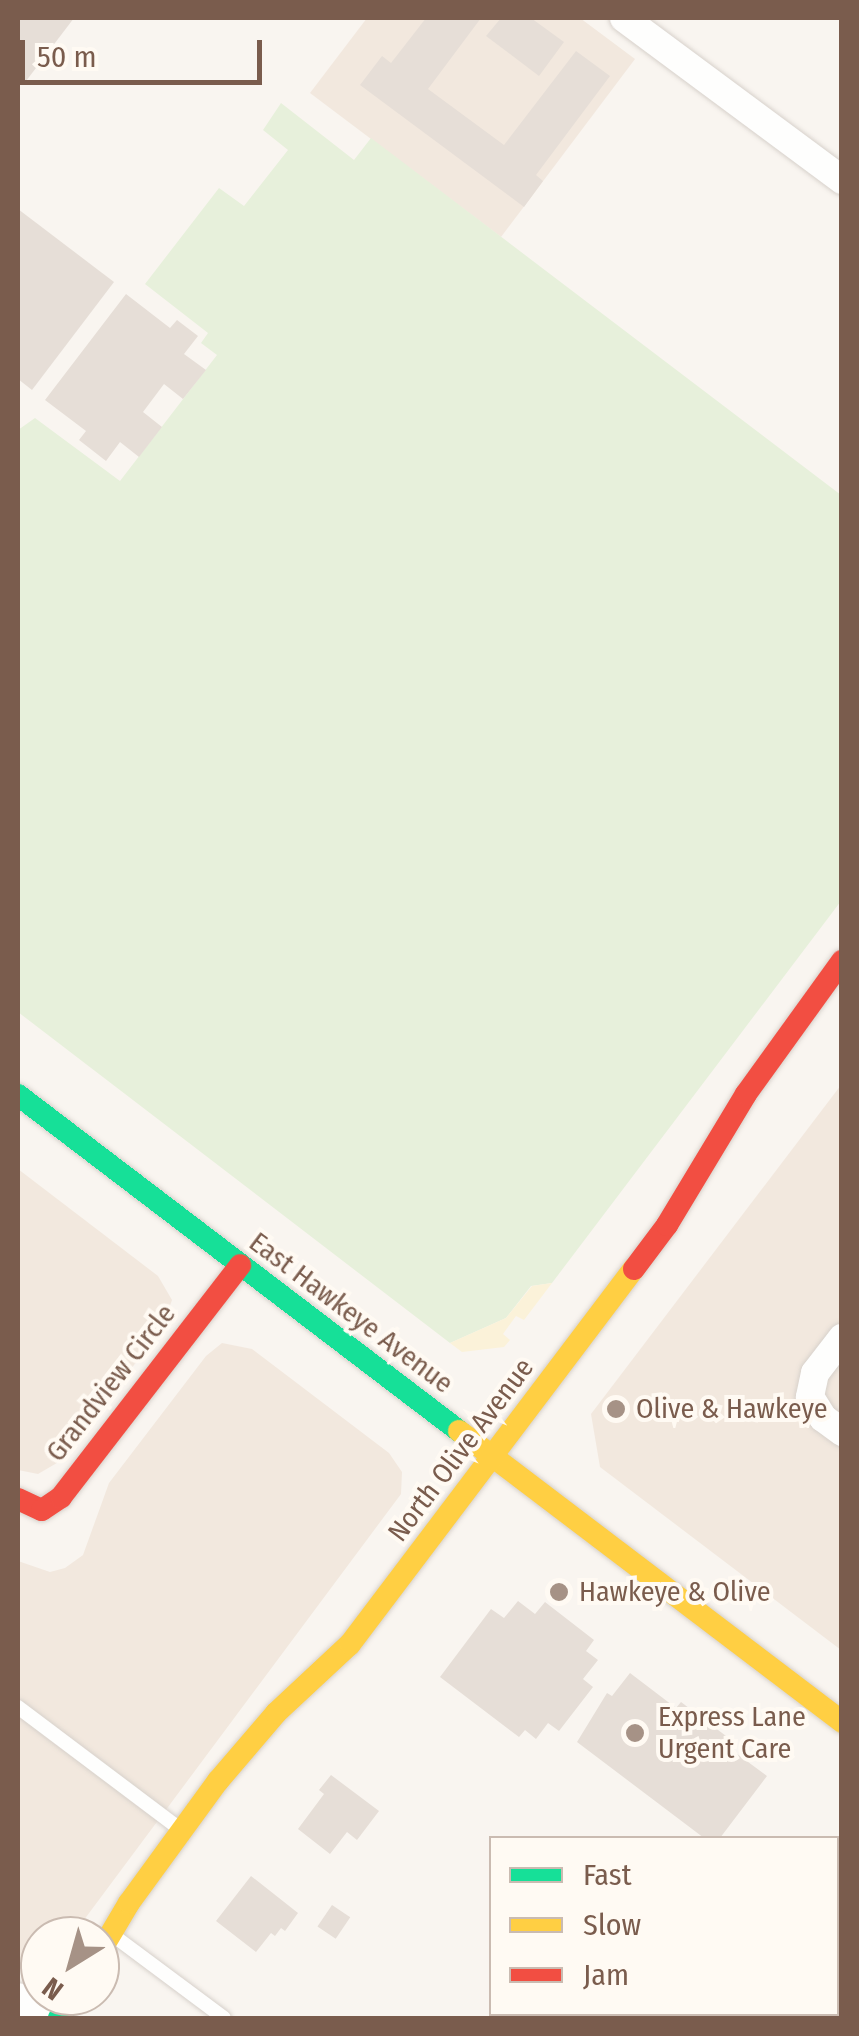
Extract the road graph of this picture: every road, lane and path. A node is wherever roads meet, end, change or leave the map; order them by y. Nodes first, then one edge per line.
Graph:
1 (624, 18) edge
2 (842, 180) edge
3 (842, 962) edge
4 (18, 1095) edge
5 (240, 1265) junction
6 (842, 1338) edge
7 (842, 1432) edge
8 (492, 1459) junction
9 (18, 1499) edge
10 (18, 1707) edge
11 (842, 1722) edge
12 (181, 1830) junction
13 (120, 1920) edge
14 (120, 1952) edge
15 (18, 1997) edge
16 (46, 2018) edge
17 (224, 2018) edge

1 - 2 street
3 - 8 street, North Olive Avenue
4 - 5 street, East Hawkeye Avenue
5 - 8 street, East Hawkeye Avenue
5 - 9 street, Grandview Circle
6 - 7 street
8 - 11 street, East Hawkeye Avenue
8 - 12 street, North Olive Avenue
10 - 12 lane
12 - 13 street, North Olive Avenue
14 - 17 lane
15 - 16 street

